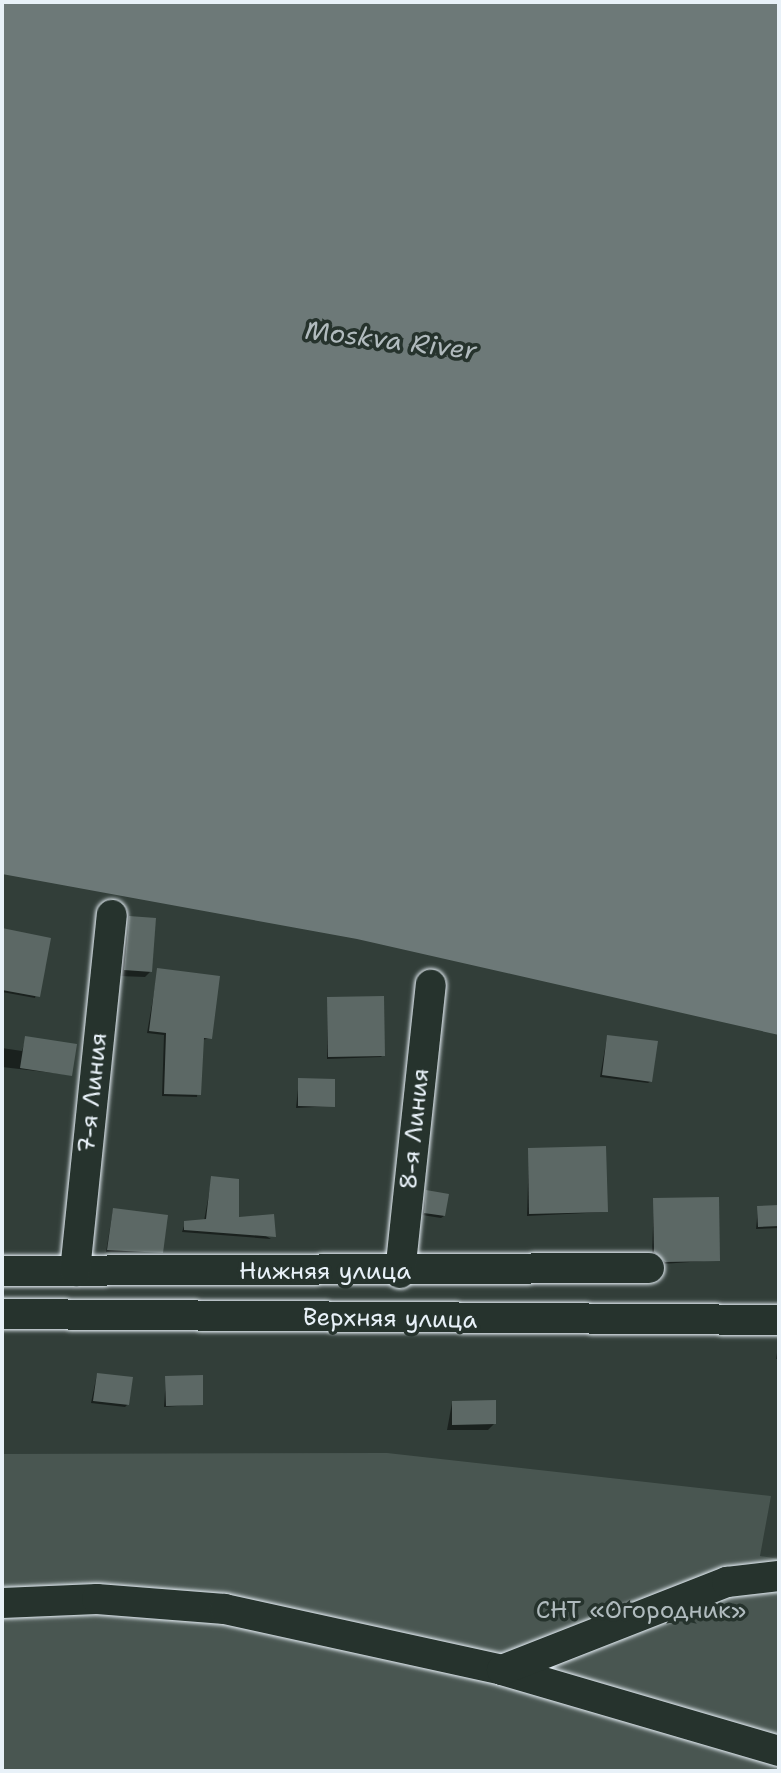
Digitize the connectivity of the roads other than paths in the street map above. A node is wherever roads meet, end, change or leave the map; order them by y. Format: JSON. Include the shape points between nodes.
{"nodes":[{"id":1,"x":112,"y":915,"type":"dead end"},
{"id":2,"x":430,"y":985,"type":"dead end"},
{"id":3,"x":649,"y":1268,"type":"dead end"},
{"id":4,"x":2,"y":1271,"type":"edge"},
{"id":5,"x":75,"y":1271,"type":"junction"},
{"id":6,"x":400,"y":1273,"type":"junction"},
{"id":7,"x":2,"y":1314,"type":"edge"},
{"id":8,"x":779,"y":1320,"type":"edge"},
{"id":9,"x":779,"y":1576,"type":"edge"},
{"id":10,"x":2,"y":1603,"type":"edge"},
{"id":11,"x":502,"y":1670,"type":"junction"},
{"id":12,"x":779,"y":1751,"type":"edge"}],
"edges":[{"from":1,"to":5,"type":"street","name":"7-я Линия"},
{"from":2,"to":6,"type":"street","name":"8-я Линия"},
{"from":3,"to":6,"type":"street","name":"Нижняя улица"},
{"from":4,"to":5,"type":"street","name":"Нижняя улица"},
{"from":5,"to":6,"type":"street","name":"Нижняя улица"},
{"from":7,"to":8,"type":"street","name":"Верхняя улица"},
{"from":9,"to":11,"type":"street","via":[[727,1582]]},
{"from":10,"to":11,"type":"street","via":[[97,1599],[225,1609]]},
{"from":11,"to":12,"type":"street"}]}
